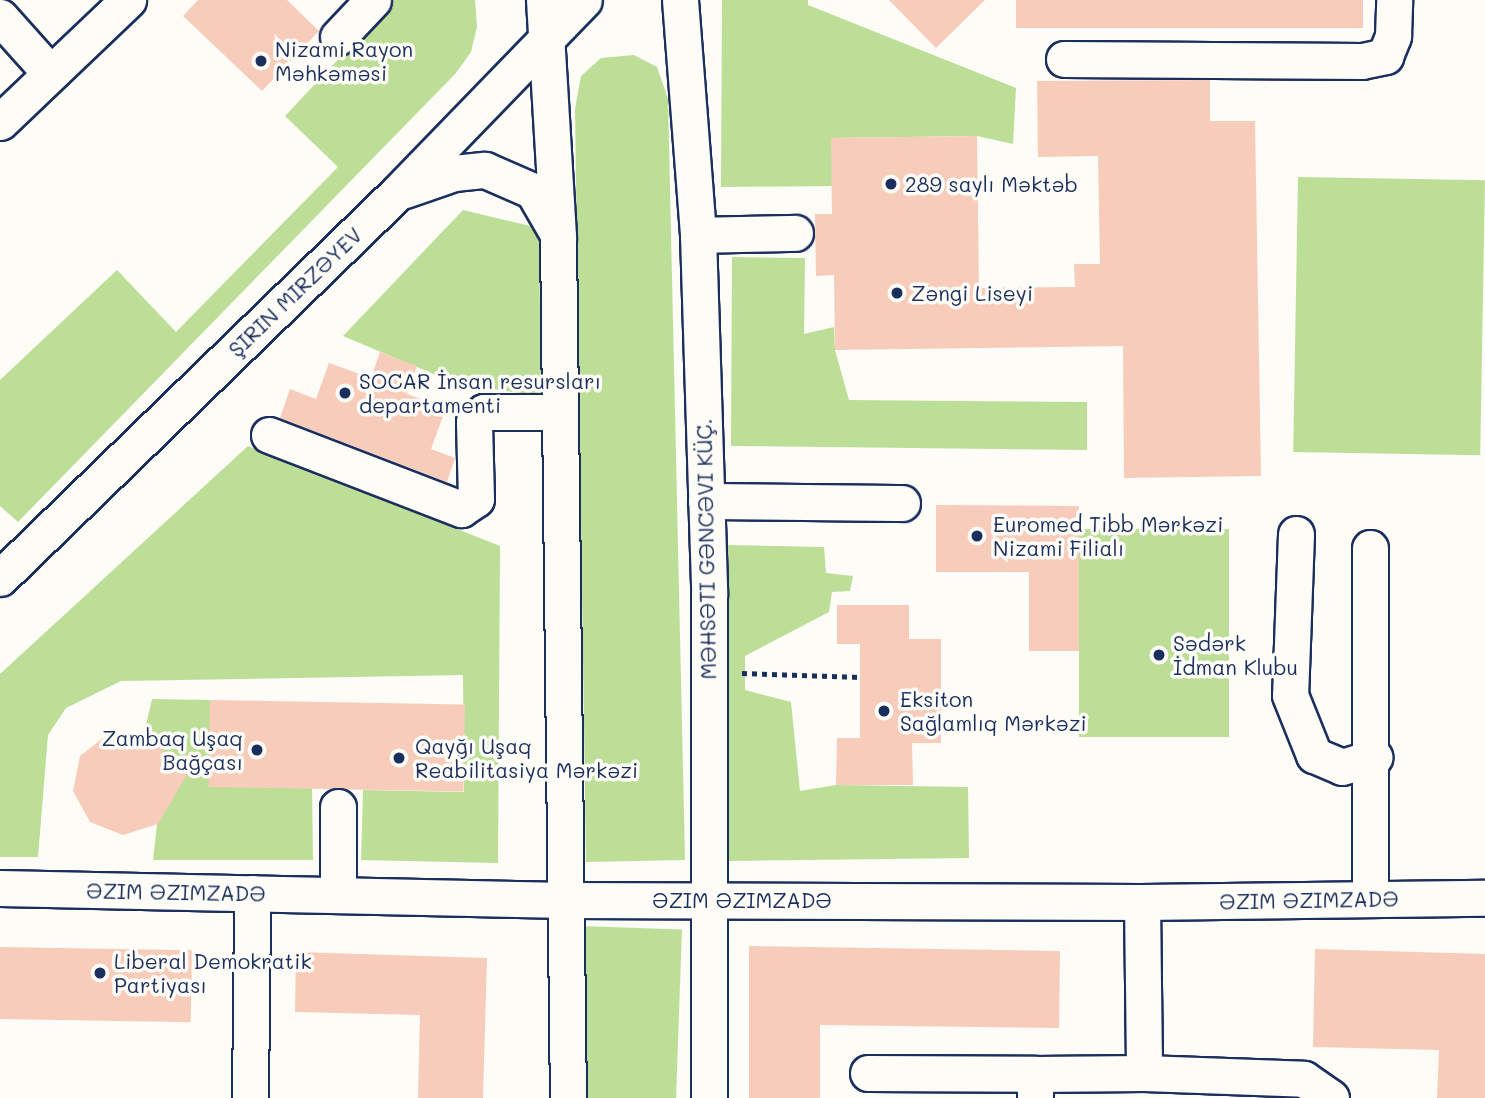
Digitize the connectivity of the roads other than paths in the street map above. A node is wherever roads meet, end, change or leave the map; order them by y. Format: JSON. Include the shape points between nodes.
{"nodes":[{"id":1,"x":128,"y":0,"type":"edge"},
{"id":2,"x":373,"y":0,"type":"edge"},
{"id":3,"x":544,"y":0,"type":"edge"},
{"id":4,"x":584,"y":0,"type":"edge"},
{"id":5,"x":680,"y":0,"type":"edge"},
{"id":6,"x":1394,"y":0,"type":"edge"},
{"id":7,"x":0,"y":17,"type":"edge"},
{"id":8,"x":338,"y":37,"type":"dead end"},
{"id":9,"x":547,"y":37,"type":"junction"},
{"id":10,"x":1064,"y":59,"type":"dead end"},
{"id":11,"x":50,"y":73,"type":"junction"},
{"id":12,"x":0,"y":122,"type":"edge"},
{"id":13,"x":398,"y":192,"type":"junction"},
{"id":14,"x":795,"y":233,"type":"dead end"},
{"id":15,"x":698,"y":235,"type":"junction"},
{"id":16,"x":558,"y":236,"type":"junction"},
{"id":17,"x":558,"y":412,"type":"junction"},
{"id":18,"x":269,"y":435,"type":"dead end"},
{"id":19,"x":706,"y":501,"type":"junction"},
{"id":20,"x":902,"y":503,"type":"dead end"},
{"id":21,"x":1296,"y":534,"type":"dead end"},
{"id":22,"x":1370,"y":548,"type":"dead end"},
{"id":23,"x":0,"y":578,"type":"edge"},
{"id":24,"x":1374,"y":757,"type":"junction"},
{"id":25,"x":338,"y":807,"type":"dead end"},
{"id":26,"x":0,"y":888,"type":"edge"},
{"id":27,"x":252,"y":893,"type":"junction"},
{"id":28,"x":338,"y":895,"type":"junction"},
{"id":29,"x":1485,"y":898,"type":"edge"},
{"id":30,"x":710,"y":899,"type":"junction"},
{"id":31,"x":1370,"y":899,"type":"junction"},
{"id":32,"x":567,"y":900,"type":"junction"},
{"id":33,"x":1142,"y":902,"type":"junction"},
{"id":34,"x":868,"y":1073,"type":"dead end"},
{"id":35,"x":1144,"y":1073,"type":"junction"},
{"id":36,"x":1035,"y":1086,"type":"edge"},
{"id":37,"x":250,"y":1098,"type":"edge"},
{"id":38,"x":568,"y":1098,"type":"edge"},
{"id":39,"x":709,"y":1098,"type":"edge"},
{"id":40,"x":1331,"y":1098,"type":"edge"}],
"edges":[{"from":1,"to":11,"type":"street"},
{"from":2,"to":8,"type":"street"},
{"from":3,"to":9,"type":"street"},
{"from":4,"to":9,"type":"street","name":"ŞIRIN MIRZƏYEV"},
{"from":5,"to":15,"type":"street","name":"MƏHSƏTI GƏNCƏVI KÜÇ."},
{"from":6,"to":10,"type":"street","via":[[1393,36],[1385,56],[1362,61]]},
{"from":7,"to":11,"type":"street"},
{"from":9,"to":13,"type":"street","name":"ŞIRIN MIRZƏYEV"},
{"from":9,"to":16,"type":"street"},
{"from":11,"to":12,"type":"street"},
{"from":13,"to":16,"type":"street","via":[[454,173],[485,170],[533,191]]},
{"from":13,"to":23,"type":"street","name":"ŞIRIN MIRZƏYEV"},
{"from":14,"to":15,"type":"street"},
{"from":15,"to":19,"type":"street","name":"MƏHSƏTI GƏNCƏVI KÜÇ."},
{"from":16,"to":17,"type":"street"},
{"from":17,"to":18,"type":"street","via":[[484,412],[474,422],[476,499],[461,509]]},
{"from":17,"to":32,"type":"street"},
{"from":19,"to":20,"type":"street"},
{"from":19,"to":30,"type":"street","name":"MƏHSƏTI GƏNCƏVI KÜÇ."},
{"from":21,"to":24,"type":"street","via":[[1290,695],[1314,755],[1342,766]]},
{"from":22,"to":24,"type":"street"},
{"from":24,"to":31,"type":"street"},
{"from":25,"to":28,"type":"street"},
{"from":26,"to":27,"type":"street","name":"ƏZIM ƏZIMZADƏ"},
{"from":27,"to":28,"type":"street","name":"ƏZIM ƏZIMZADƏ"},
{"from":27,"to":37,"type":"street"},
{"from":28,"to":32,"type":"street","name":"ƏZIM ƏZIMZADƏ"},
{"from":29,"to":31,"type":"street","name":"ƏZIM ƏZIMZADƏ"},
{"from":30,"to":32,"type":"street","name":"ƏZIM ƏZIMZADƏ"},
{"from":30,"to":33,"type":"street","name":"ƏZIM ƏZIMZADƏ"},
{"from":30,"to":39,"type":"street","name":"MƏHSƏTI GƏNCƏVI KÜÇ."},
{"from":31,"to":33,"type":"street","name":"ƏZIM ƏZIMZADƏ"},
{"from":32,"to":38,"type":"street"},
{"from":33,"to":35,"type":"street"},
{"from":34,"to":36,"type":"street"},
{"from":35,"to":36,"type":"street"},
{"from":35,"to":40,"type":"street","via":[[1304,1079]]}]}
